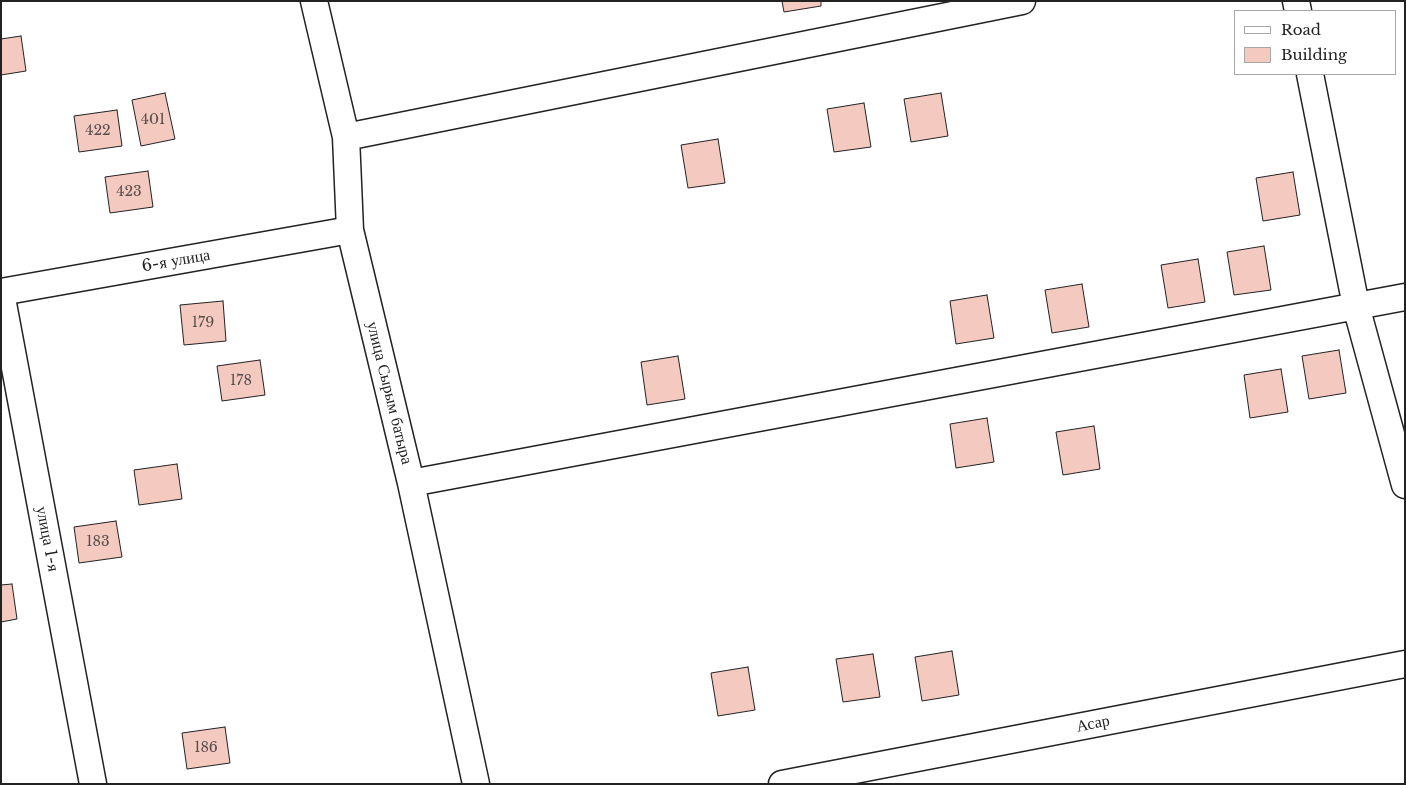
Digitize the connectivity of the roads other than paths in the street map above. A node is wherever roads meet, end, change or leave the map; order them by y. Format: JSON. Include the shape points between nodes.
{"nodes":[{"id":1,"x":314,"y":1,"type":"edge"},
{"id":2,"x":1022,"y":1,"type":"edge"},
{"id":3,"x":1310,"y":75,"type":"edge"},
{"id":4,"x":346,"y":137,"type":"junction"},
{"id":5,"x":350,"y":230,"type":"junction"},
{"id":6,"x":1,"y":292,"type":"edge"},
{"id":7,"x":1405,"y":297,"type":"edge"},
{"id":8,"x":1356,"y":306,"type":"junction"},
{"id":9,"x":411,"y":483,"type":"junction"},
{"id":10,"x":1405,"y":485,"type":"edge"},
{"id":11,"x":1405,"y":664,"type":"edge"},
{"id":12,"x":92,"y":784,"type":"edge"},
{"id":13,"x":476,"y":784,"type":"edge"},
{"id":14,"x":782,"y":784,"type":"edge"}],
"edges":[{"from":1,"to":4,"type":"street","name":"улица Сырым батыра"},
{"from":2,"to":4,"type":"street"},
{"from":3,"to":8,"type":"street"},
{"from":4,"to":5,"type":"street","name":"улица Сырым батыра"},
{"from":5,"to":6,"type":"street","name":"6-я улица"},
{"from":5,"to":9,"type":"street","name":"улица Сырым батыра"},
{"from":6,"to":12,"type":"street","name":"улица 1-я"},
{"from":7,"to":8,"type":"street"},
{"from":8,"to":9,"type":"street"},
{"from":8,"to":10,"type":"street"},
{"from":9,"to":13,"type":"street","name":"улица Сырым батыра"},
{"from":11,"to":14,"type":"street","name":"Асар"}]}
